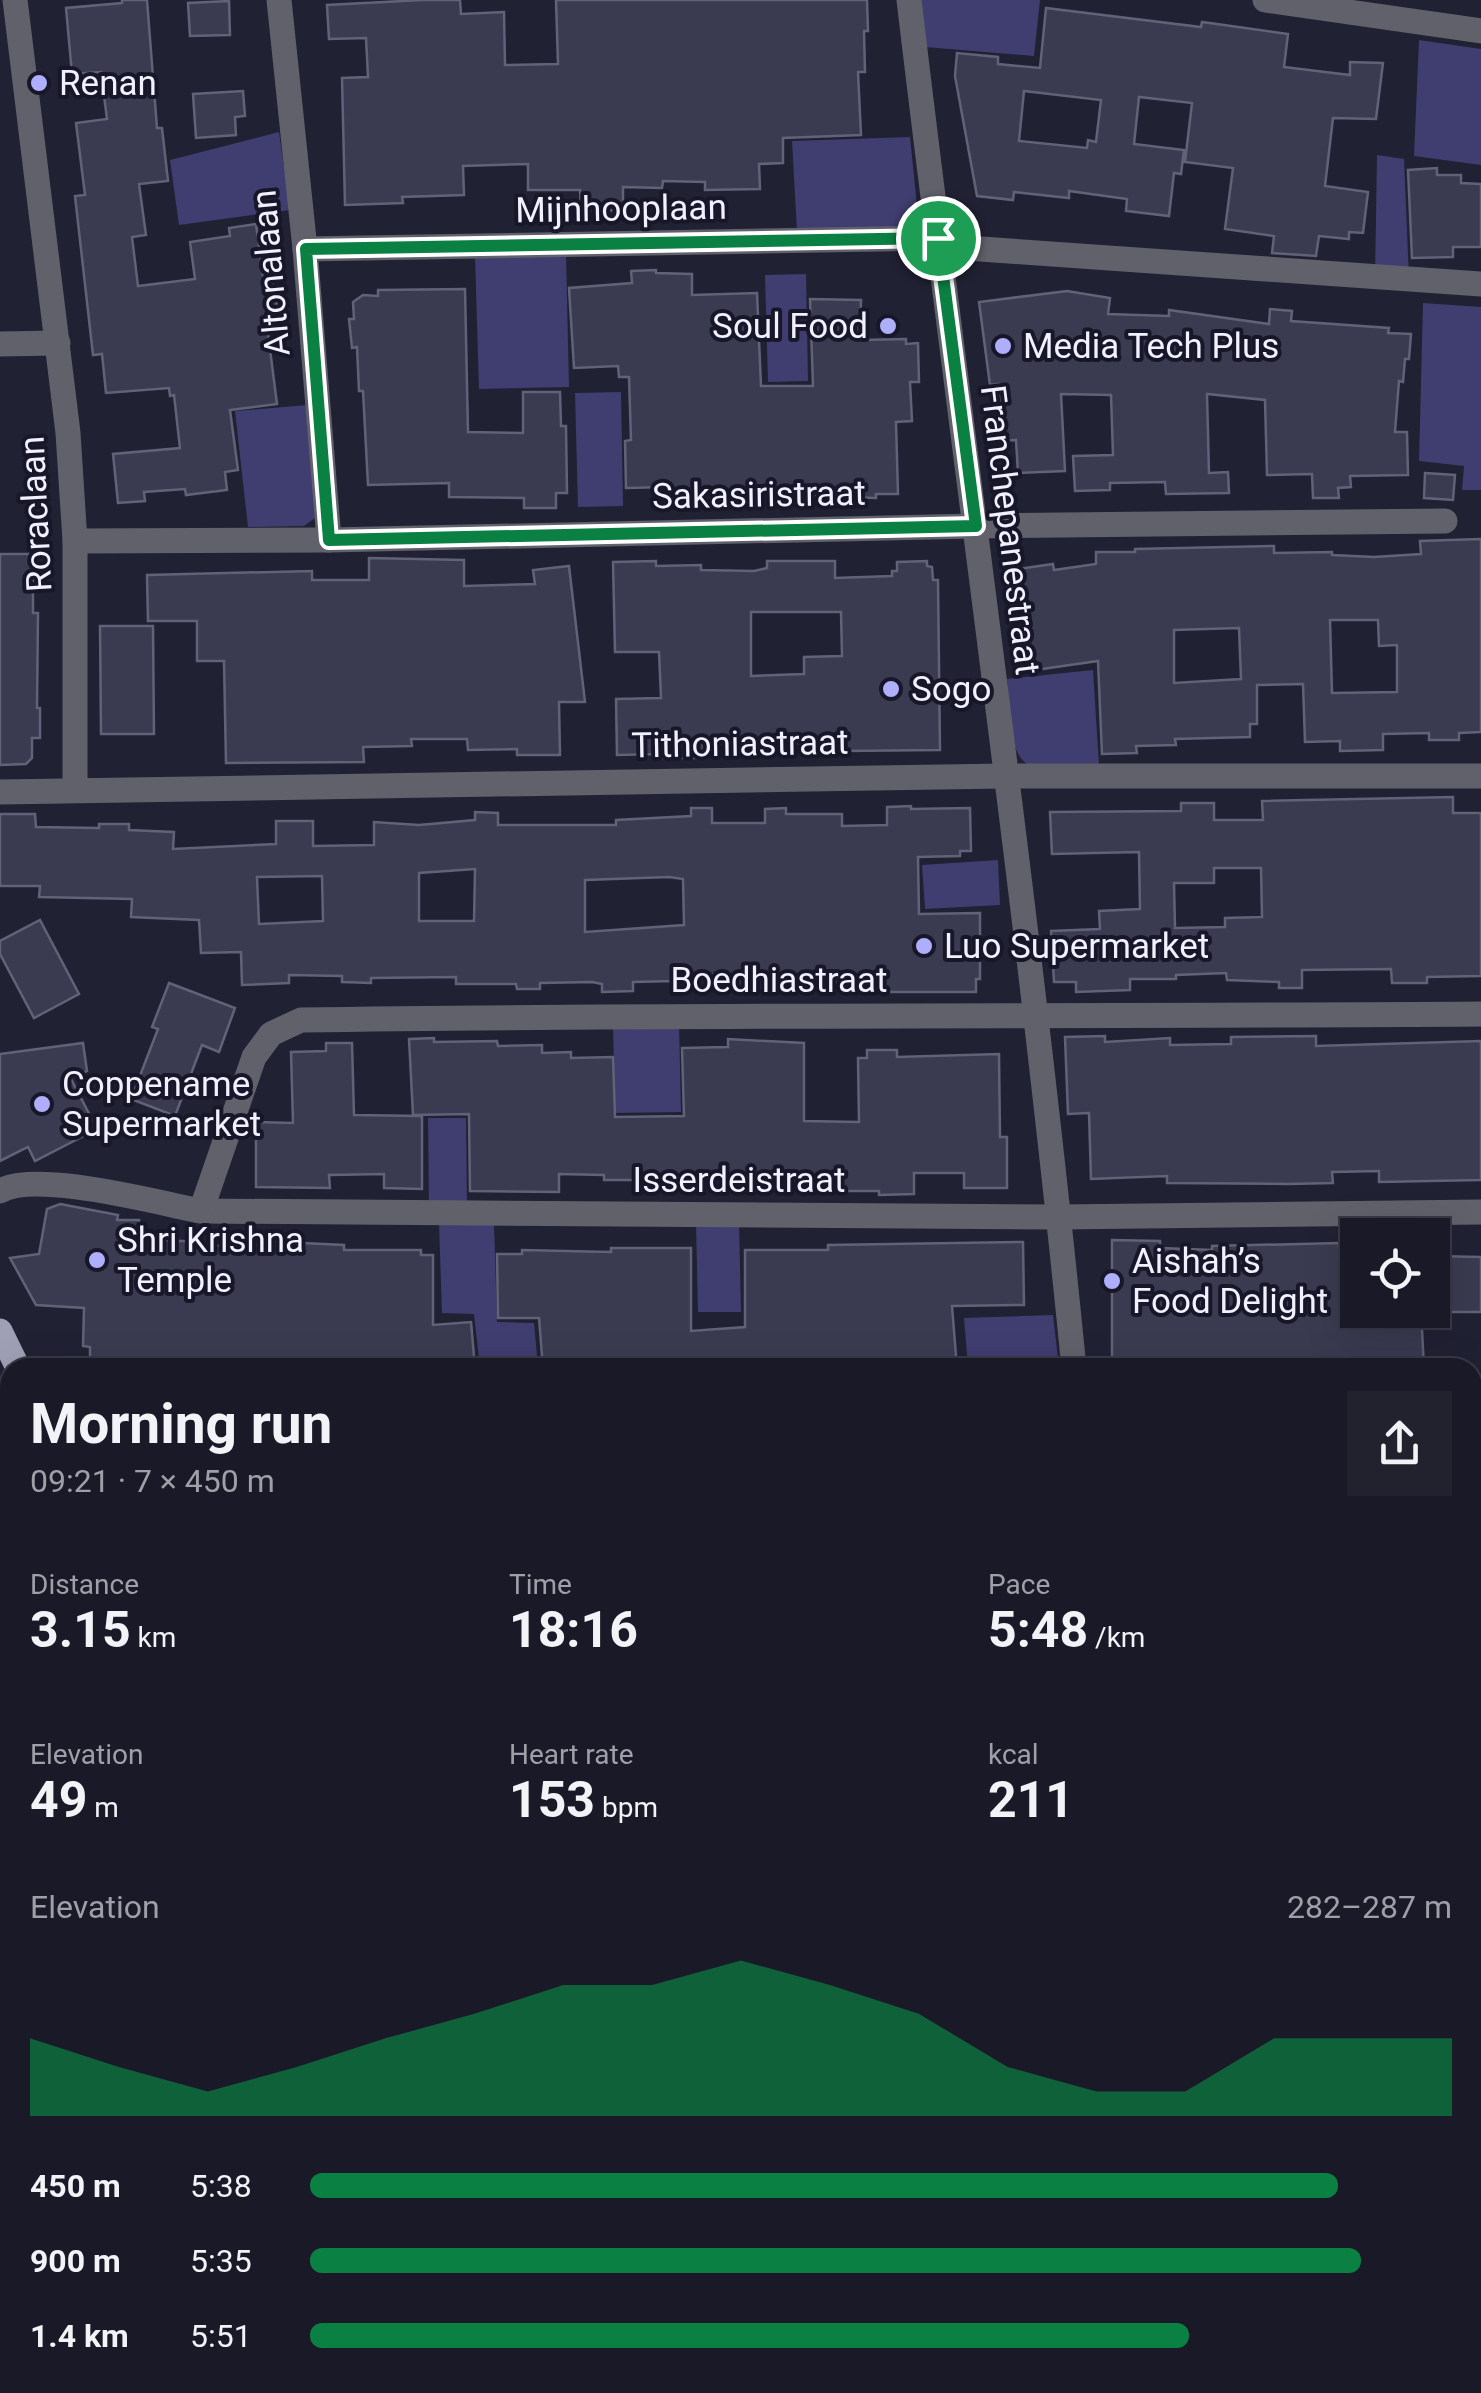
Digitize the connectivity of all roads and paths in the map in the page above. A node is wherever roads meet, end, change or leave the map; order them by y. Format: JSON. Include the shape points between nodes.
{"nodes":[{"id":1,"x":15,"y":0,"type":"edge"},
{"id":2,"x":279,"y":0,"type":"edge"},
{"id":3,"x":909,"y":0,"type":"edge"},
{"id":4,"x":1265,"y":0,"type":"edge"},
{"id":5,"x":1345,"y":7,"type":"edge"},
{"id":6,"x":1481,"y":31,"type":"edge"},
{"id":7,"x":938,"y":242,"type":"junction"},
{"id":8,"x":306,"y":249,"type":"junction"},
{"id":9,"x":1481,"y":284,"type":"edge"},
{"id":10,"x":58,"y":343,"type":"junction"},
{"id":11,"x":0,"y":344,"type":"edge"},
{"id":12,"x":1445,"y":522,"type":"dead end"},
{"id":13,"x":976,"y":526,"type":"junction"},
{"id":14,"x":329,"y":540,"type":"junction"},
{"id":15,"x":75,"y":541,"type":"junction"},
{"id":16,"x":1004,"y":776,"type":"junction"},
{"id":17,"x":1481,"y":776,"type":"edge"},
{"id":18,"x":74,"y":789,"type":"junction"},
{"id":19,"x":0,"y":792,"type":"edge"},
{"id":20,"x":1481,"y":1014,"type":"edge"},
{"id":21,"x":1034,"y":1017,"type":"junction"},
{"id":22,"x":0,"y":1191,"type":"edge"},
{"id":23,"x":201,"y":1211,"type":"junction"},
{"id":24,"x":1481,"y":1212,"type":"edge"},
{"id":25,"x":1059,"y":1216,"type":"junction"},
{"id":26,"x":0,"y":1331,"type":"edge"},
{"id":27,"x":13,"y":1358,"type":"edge"},
{"id":28,"x":1073,"y":1358,"type":"edge"}],
"edges":[{"from":1,"to":10,"type":"street","name":"Roraclaan"},
{"from":2,"to":8,"type":"street","name":"Altonalaan"},
{"from":3,"to":7,"type":"street","name":"Franchepanestraat"},
{"from":4,"to":5,"type":"street"},
{"from":5,"to":6,"type":"street"},
{"from":7,"to":8,"type":"street","name":"Mijnhooplaan"},
{"from":7,"to":9,"type":"street","name":"Mijnhooplaan"},
{"from":7,"to":13,"type":"street","name":"Franchepanestraat"},
{"from":8,"to":14,"type":"street","name":"Altonalaan"},
{"from":10,"to":11,"type":"street"},
{"from":10,"to":15,"type":"street","name":"Roraclaan"},
{"from":12,"to":13,"type":"street","name":"Sakasiristraat"},
{"from":13,"to":14,"type":"street","name":"Sakasiristraat"},
{"from":13,"to":16,"type":"street","name":"Franchepanestraat"},
{"from":14,"to":15,"type":"street","name":"Sakasiristraat"},
{"from":15,"to":18,"type":"street","name":"Roraclaan"},
{"from":16,"to":17,"type":"street","name":"Tithoniastraat"},
{"from":16,"to":18,"type":"street","name":"Tithoniastraat"},
{"from":16,"to":21,"type":"street","name":"Franchepanestraat"},
{"from":18,"to":19,"type":"street","name":"Tithoniastraat"},
{"from":20,"to":21,"type":"street","name":"Boedhiastraat"},
{"from":21,"to":23,"type":"street","name":"Boedhiastraat","via":[[302,1020],[271,1034],[254,1057]]},
{"from":21,"to":25,"type":"street","name":"Franchepanestraat"},
{"from":22,"to":23,"type":"street","name":"Isserdeistraat","via":[[11,1184],[72,1186]]},
{"from":23,"to":25,"type":"street","name":"Isserdeistraat"},
{"from":24,"to":25,"type":"street","name":"Isserdeistraat"},
{"from":25,"to":28,"type":"street","name":"Franchepanestraat"},
{"from":26,"to":27,"type":"main road"}]}
